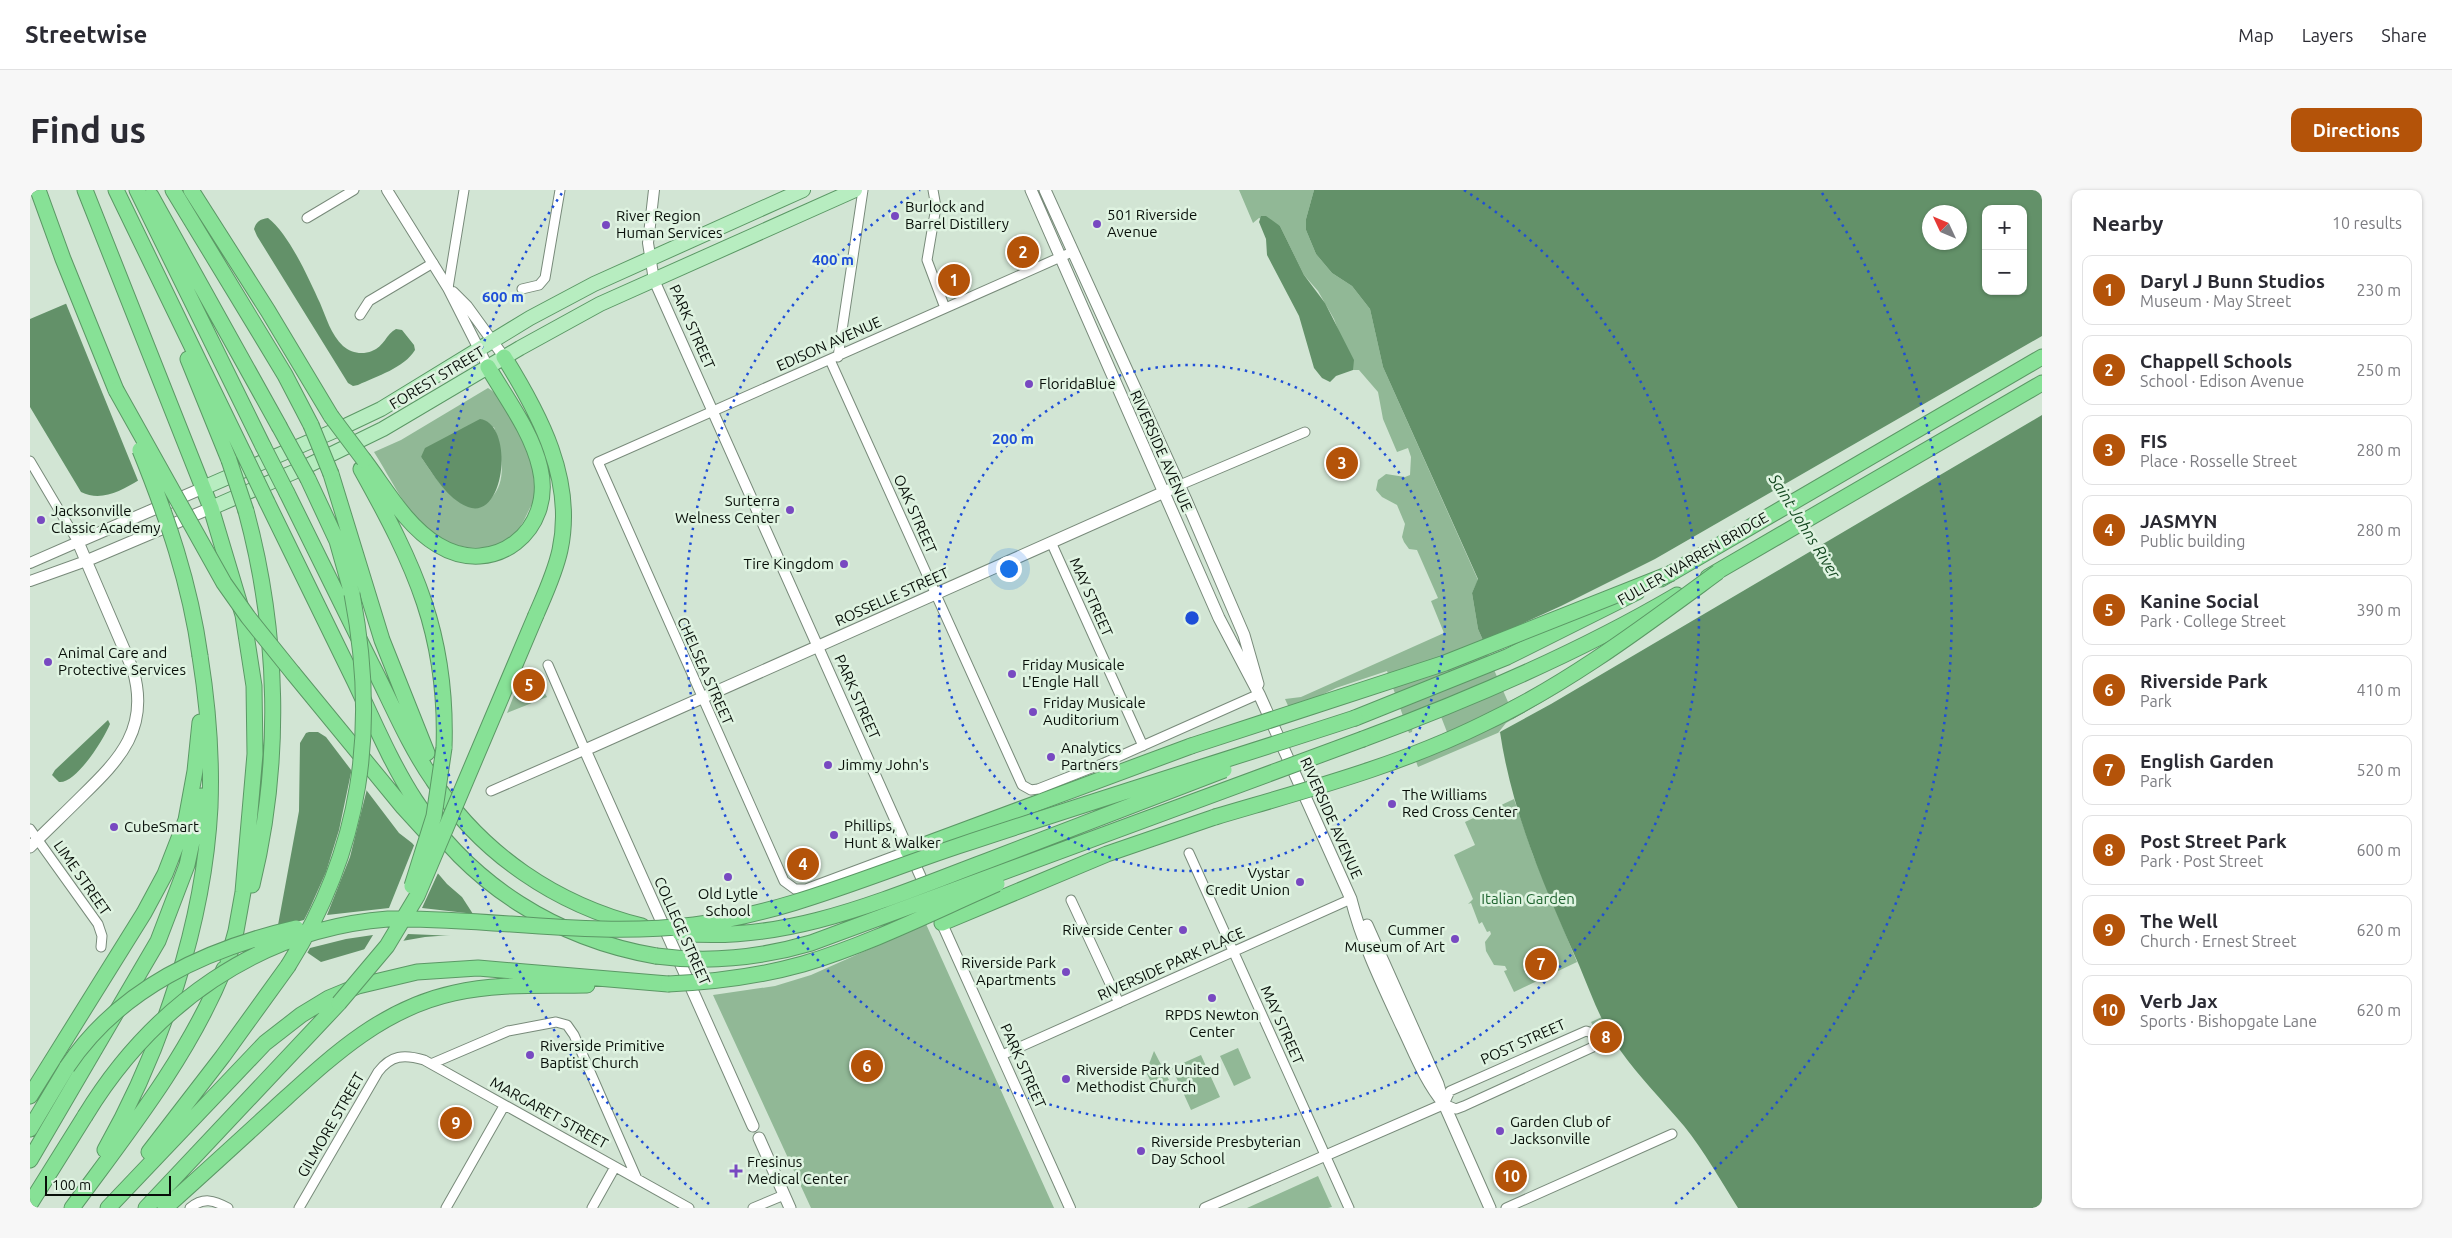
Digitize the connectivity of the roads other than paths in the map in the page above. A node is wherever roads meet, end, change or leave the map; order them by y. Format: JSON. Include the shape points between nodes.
{"nodes":[{"id":1,"x":38,"y":190,"type":"edge"},
{"id":2,"x":85,"y":190,"type":"edge"},
{"id":3,"x":137,"y":190,"type":"edge"},
{"id":4,"x":148,"y":190,"type":"edge"},
{"id":5,"x":173,"y":190,"type":"edge"},
{"id":6,"x":190,"y":190,"type":"edge"},
{"id":7,"x":354,"y":190,"type":"edge"},
{"id":8,"x":387,"y":190,"type":"edge"},
{"id":9,"x":464,"y":190,"type":"edge"},
{"id":10,"x":560,"y":190,"type":"edge"},
{"id":11,"x":654,"y":190,"type":"edge"},
{"id":12,"x":803,"y":190,"type":"edge"},
{"id":13,"x":855,"y":190,"type":"edge"},
{"id":14,"x":863,"y":190,"type":"edge"},
{"id":15,"x":933,"y":190,"type":"edge"},
{"id":16,"x":1030,"y":190,"type":"edge"},
{"id":17,"x":1045,"y":190,"type":"edge"},
{"id":18,"x":119,"y":195,"type":"edge"},
{"id":19,"x":307,"y":218,"type":"dead end"},
{"id":20,"x":1072,"y":252,"type":"junction"},
{"id":21,"x":1060,"y":257,"type":"junction"},
{"id":22,"x":649,"y":258,"type":"junction"},
{"id":23,"x":432,"y":263,"type":"junction"},
{"id":24,"x":654,"y":280,"type":"junction"},
{"id":25,"x":448,"y":288,"type":"junction"},
{"id":26,"x":522,"y":289,"type":"dead end"},
{"id":27,"x":945,"y":308,"type":"junction"},
{"id":28,"x":360,"y":314,"type":"dead end"},
{"id":29,"x":493,"y":341,"type":"junction"},
{"id":30,"x":478,"y":350,"type":"junction"},
{"id":31,"x":504,"y":357,"type":"junction"},
{"id":32,"x":2042,"y":357,"type":"edge"},
{"id":33,"x":834,"y":358,"type":"junction"},
{"id":34,"x":488,"y":367,"type":"junction"},
{"id":35,"x":1108,"y":367,"type":"junction"},
{"id":36,"x":1130,"y":380,"type":"junction"},
{"id":37,"x":2042,"y":383,"type":"edge"},
{"id":38,"x":116,"y":390,"type":"junction"},
{"id":39,"x":714,"y":411,"type":"junction"},
{"id":40,"x":1305,"y":432,"type":"dead end"},
{"id":41,"x":30,"y":461,"type":"edge"},
{"id":42,"x":361,"y":461,"type":"junction"},
{"id":43,"x":598,"y":462,"type":"joint"},
{"id":44,"x":1180,"y":485,"type":"junction"},
{"id":45,"x":203,"y":488,"type":"junction"},
{"id":46,"x":1163,"y":492,"type":"junction"},
{"id":47,"x":211,"y":508,"type":"junction"},
{"id":48,"x":78,"y":542,"type":"junction"},
{"id":49,"x":1051,"y":542,"type":"junction"},
{"id":50,"x":86,"y":561,"type":"junction"},
{"id":51,"x":30,"y":563,"type":"edge"},
{"id":52,"x":1718,"y":572,"type":"junction"},
{"id":53,"x":1672,"y":573,"type":"junction"},
{"id":54,"x":30,"y":581,"type":"edge"},
{"id":55,"x":936,"y":594,"type":"junction"},
{"id":56,"x":818,"y":646,"type":"junction"},
{"id":57,"x":200,"y":656,"type":"junction"},
{"id":58,"x":548,"y":666,"type":"dead end"},
{"id":59,"x":1258,"y":694,"type":"junction"},
{"id":60,"x":702,"y":698,"type":"junction"},
{"id":61,"x":1355,"y":718,"type":"junction"},
{"id":62,"x":210,"y":745,"type":"junction"},
{"id":63,"x":1143,"y":746,"type":"junction"},
{"id":64,"x":585,"y":750,"type":"junction"},
{"id":65,"x":491,"y":791,"type":"dead end"},
{"id":66,"x":1160,"y":814,"type":"junction"},
{"id":67,"x":30,"y":829,"type":"edge"},
{"id":68,"x":478,"y":835,"type":"junction"},
{"id":69,"x":34,"y":844,"type":"edge"},
{"id":70,"x":908,"y":851,"type":"junction"},
{"id":71,"x":1189,"y":853,"type":"dead end"},
{"id":72,"x":496,"y":889,"type":"junction"},
{"id":73,"x":1351,"y":899,"type":"junction"},
{"id":74,"x":1071,"y":900,"type":"dead end"},
{"id":75,"x":372,"y":920,"type":"junction"},
{"id":76,"x":942,"y":923,"type":"junction"},
{"id":77,"x":101,"y":947,"type":"dead end"},
{"id":78,"x":1234,"y":951,"type":"junction"},
{"id":79,"x":228,"y":960,"type":"junction"},
{"id":80,"x":668,"y":984,"type":"junction"},
{"id":81,"x":339,"y":1003,"type":"junction"},
{"id":82,"x":1119,"y":1003,"type":"junction"},
{"id":83,"x":1002,"y":1055,"type":"junction"},
{"id":84,"x":392,"y":1058,"type":"joint"},
{"id":85,"x":430,"y":1064,"type":"junction"},
{"id":86,"x":30,"y":1096,"type":"edge"},
{"id":87,"x":1444,"y":1104,"type":"junction"},
{"id":88,"x":504,"y":1106,"type":"junction"},
{"id":89,"x":753,"y":1126,"type":"joint"},
{"id":90,"x":30,"y":1129,"type":"edge"},
{"id":91,"x":1672,"y":1134,"type":"dead end"},
{"id":92,"x":758,"y":1138,"type":"joint"},
{"id":93,"x":1326,"y":1155,"type":"junction"},
{"id":94,"x":30,"y":1160,"type":"edge"},
{"id":95,"x":615,"y":1167,"type":"junction"},
{"id":96,"x":637,"y":1179,"type":"junction"},
{"id":97,"x":784,"y":1195,"type":"junction"},
{"id":98,"x":30,"y":1204,"type":"edge"},
{"id":99,"x":1208,"y":1207,"type":"edge"},
{"id":100,"x":71,"y":1208,"type":"edge"},
{"id":101,"x":106,"y":1208,"type":"edge"},
{"id":102,"x":146,"y":1208,"type":"edge"},
{"id":103,"x":165,"y":1208,"type":"edge"},
{"id":104,"x":190,"y":1208,"type":"edge"},
{"id":105,"x":228,"y":1208,"type":"edge"},
{"id":106,"x":299,"y":1208,"type":"edge"},
{"id":107,"x":446,"y":1208,"type":"edge"},
{"id":108,"x":592,"y":1208,"type":"edge"},
{"id":109,"x":689,"y":1208,"type":"edge"},
{"id":110,"x":753,"y":1208,"type":"edge"},
{"id":111,"x":790,"y":1208,"type":"edge"},
{"id":112,"x":1070,"y":1208,"type":"edge"},
{"id":113,"x":1349,"y":1208,"type":"edge"},
{"id":114,"x":1490,"y":1208,"type":"edge"},
{"id":115,"x":1506,"y":1208,"type":"edge"}],
"edges":[{"from":1,"to":38,"type":"highway"},
{"from":2,"to":45,"type":"highway"},
{"from":3,"to":68,"type":"highway","bridge":true,"via":[[419,757],[443,795]]},
{"from":4,"to":101,"type":"highway","bridge":true,"via":[[321,505],[341,554],[359,633],[365,700],[362,761],[346,839],[319,912],[288,966],[210,1075]]},
{"from":5,"to":68,"type":"highway","bridge":true,"via":[[282,370],[310,425],[347,519],[382,640],[410,713],[437,773]]},
{"from":6,"to":42,"type":"highway","bridge":true},
{"from":7,"to":19,"type":"street"},
{"from":8,"to":23,"type":"street"},
{"from":9,"to":25,"type":"street"},
{"from":10,"to":26,"type":"street","via":[[546,278],[539,285]]},
{"from":11,"to":22,"type":"street","name":"PARK STREET"},
{"from":12,"to":22,"type":"main road","name":"FOREST STREET"},
{"from":13,"to":24,"type":"main road","name":"FOREST STREET"},
{"from":14,"to":33,"type":"street"},
{"from":15,"to":27,"type":"street","via":[[936,207],[927,260]]},
{"from":16,"to":21,"type":"main road","name":"RIVERSIDE AVENUE"},
{"from":17,"to":20,"type":"main road","name":"RIVERSIDE AVENUE"},
{"from":18,"to":72,"type":"highway","bridge":true,"via":[[407,787],[441,836]]},
{"from":18,"to":79,"type":"highway","bridge":true,"via":[[230,460],[246,511],[267,618],[273,730],[269,784],[246,908]]},
{"from":20,"to":21,"type":"street","name":"EDISON AVENUE"},
{"from":20,"to":36,"type":"main road","name":"RIVERSIDE AVENUE"},
{"from":21,"to":27,"type":"street","name":"EDISON AVENUE"},
{"from":21,"to":35,"type":"main road","name":"RIVERSIDE AVENUE"},
{"from":22,"to":24,"type":"street","name":"PARK STREET"},
{"from":22,"to":29,"type":"main road","name":"FOREST STREET","via":[[548,307]]},
{"from":23,"to":25,"type":"street"},
{"from":23,"to":28,"type":"street","via":[[369,301]]},
{"from":24,"to":31,"type":"main road","name":"FOREST STREET","via":[[566,322]]},
{"from":24,"to":39,"type":"street","name":"PARK STREET"},
{"from":25,"to":29,"type":"street","via":[[468,306]]},
{"from":25,"to":30,"type":"street"},
{"from":27,"to":33,"type":"street","name":"EDISON AVENUE"},
{"from":29,"to":30,"type":"main road","name":"FOREST STREET"},
{"from":29,"to":31,"type":"street"},
{"from":30,"to":34,"type":"street"},
{"from":30,"to":45,"type":"main road","name":"FOREST STREET","via":[[360,419]]},
{"from":31,"to":34,"type":"main road","name":"FOREST STREET"},
{"from":31,"to":81,"type":"highway","bridge":true,"via":[[547,438],[557,464],[564,515],[556,567],[418,896],[387,946]]},
{"from":32,"to":53,"type":"highway","name":"FULLER WARREN BRIDGE"},
{"from":33,"to":39,"type":"street","name":"EDISON AVENUE"},
{"from":33,"to":55,"type":"street","name":"OAK STREET"},
{"from":34,"to":42,"type":"highway","via":[[534,448],[542,474],[538,513],[515,544],[494,554],[477,556],[455,553],[440,546],[410,520]]},
{"from":34,"to":47,"type":"main road","name":"FOREST STREET","via":[[415,412],[351,446]]},
{"from":35,"to":36,"type":"main road"},
{"from":35,"to":46,"type":"main road","name":"RIVERSIDE AVENUE"},
{"from":36,"to":44,"type":"main road","name":"RIVERSIDE AVENUE"},
{"from":37,"to":52,"type":"highway","name":"FULLER WARREN BRIDGE"},
{"from":38,"to":57,"type":"highway","bridge":true,"via":[[172,531],[190,596]]},
{"from":38,"to":72,"type":"highway","bridge":true,"via":[[224,583],[248,617],[418,825],[453,858]]},
{"from":39,"to":43,"type":"street","name":"EDISON AVENUE"},
{"from":39,"to":56,"type":"street","name":"PARK STREET"},
{"from":40,"to":44,"type":"street","name":"ROSSELLE STREET"},
{"from":41,"to":48,"type":"street"},
{"from":42,"to":81,"type":"highway","bridge":true,"via":[[405,549],[427,606],[442,680],[444,748],[434,816],[412,888],[384,942]]},
{"from":43,"to":60,"type":"street","name":"CHELSEA STREET"},
{"from":44,"to":46,"type":"main road","name":"ROSSELLE STREET"},
{"from":44,"to":59,"type":"main road","name":"RIVERSIDE AVENUE","via":[[1247,643]]},
{"from":45,"to":47,"type":"highway"},
{"from":45,"to":48,"type":"main road","name":"FOREST STREET"},
{"from":46,"to":49,"type":"main road","name":"ROSSELLE STREET"},
{"from":46,"to":59,"type":"main road","name":"RIVERSIDE AVENUE","via":[[1222,624]]},
{"from":47,"to":50,"type":"main road","name":"FOREST STREET"},
{"from":47,"to":79,"type":"highway","via":[[242,615],[256,717],[245,874]]},
{"from":48,"to":50,"type":"main road"},
{"from":48,"to":51,"type":"street","name":"FOREST STREET"},
{"from":49,"to":55,"type":"main road","name":"ROSSELLE STREET"},
{"from":49,"to":63,"type":"street","name":"MAY STREET"},
{"from":50,"to":54,"type":"street","name":"FOREST STREET"},
{"from":50,"to":69,"type":"main road","via":[[133,670],[138,692],[137,713],[130,739],[115,764]]},
{"from":52,"to":66,"type":"highway","name":"FULLER WARREN BRIDGE","bridge":true,"via":[[1558,658],[1470,698]]},
{"from":52,"to":76,"type":"highway","bridge":true,"via":[[1600,657],[1484,724],[1380,768],[1215,817],[1107,854]]},
{"from":53,"to":61,"type":"highway","name":"FULLER WARREN BRIDGE","bridge":true,"via":[[1507,657]]},
{"from":53,"to":70,"type":"highway","bridge":true,"via":[[1431,668],[1191,746]]},
{"from":55,"to":56,"type":"main road","name":"ROSSELLE STREET"},
{"from":55,"to":63,"type":"street","name":"OAK STREET","via":[[1017,779],[1025,788],[1038,789]]},
{"from":56,"to":60,"type":"main road","name":"ROSSELLE STREET"},
{"from":56,"to":70,"type":"street","name":"PARK STREET"},
{"from":57,"to":62,"type":"highway"},
{"from":57,"to":86,"type":"highway","via":[[202,702],[198,751],[188,811],[177,847],[151,901]]},
{"from":58,"to":64,"type":"street","name":"COLLEGE STREET"},
{"from":59,"to":63,"type":"street"},
{"from":59,"to":73,"type":"main road","name":"RIVERSIDE AVENUE"},
{"from":60,"to":64,"type":"main road","name":"ROSSELLE STREET"},
{"from":60,"to":70,"type":"street","name":"CHELSEA STREET","via":[[782,878],[792,887],[811,888]]},
{"from":61,"to":68,"type":"highway","bridge":true,"via":[[912,889],[813,922],[769,932],[722,935],[642,926],[588,908],[544,886],[508,862]]},
{"from":61,"to":75,"type":"highway","bridge":true,"via":[[1014,828],[812,898],[738,918],[693,925],[617,930],[418,919]]},
{"from":62,"to":94,"type":"highway","via":[[191,851],[164,928],[137,981]]},
{"from":62,"to":100,"type":"highway","via":[[210,806],[205,858],[192,926],[173,994],[126,1110]]},
{"from":64,"to":65,"type":"street","name":"ROSSELLE STREET"},
{"from":64,"to":89,"type":"main road","name":"COLLEGE STREET"},
{"from":66,"to":72,"type":"highway","bridge":true,"via":[[797,947],[768,954],[692,959],[618,948],[579,936],[533,913]]},
{"from":66,"to":80,"type":"highway","bridge":true,"via":[[818,959],[740,977]]},
{"from":67,"to":69,"type":"street","name":"LIME STREET"},
{"from":69,"to":77,"type":"street","name":"LIME STREET","via":[[98,924]]},
{"from":70,"to":76,"type":"street","name":"PARK STREET"},
{"from":71,"to":78,"type":"street","name":"MAY STREET"},
{"from":73,"to":78,"type":"street","name":"RIVERSIDE PARK PLACE"},
{"from":73,"to":87,"type":"main road","name":"RIVERSIDE AVENUE","via":[[1362,915]]},
{"from":74,"to":82,"type":"street"},
{"from":75,"to":90,"type":"highway","bridge":true,"via":[[330,922],[285,930],[183,967],[149,985],[92,1033],[67,1066]]},
{"from":75,"to":98,"type":"highway","bridge":true,"via":[[327,928],[284,941],[210,981],[168,1014],[107,1082]]},
{"from":76,"to":83,"type":"street","name":"PARK STREET"},
{"from":78,"to":82,"type":"street","name":"RIVERSIDE PARK PLACE"},
{"from":78,"to":93,"type":"street","name":"MAY STREET"},
{"from":79,"to":100,"type":"highway","via":[[206,1010],[175,1064]]},
{"from":80,"to":101,"type":"highway","via":[[478,968],[417,972],[358,986],[301,1015],[265,1043]]},
{"from":80,"to":103,"type":"highway","via":[[483,988],[446,995],[409,1008],[375,1025],[344,1047]]},
{"from":81,"to":102,"type":"highway"},
{"from":82,"to":83,"type":"street","name":"RIVERSIDE PARK PLACE"},
{"from":83,"to":112,"type":"street","name":"PARK STREET"},
{"from":84,"to":85,"type":"street","name":"MARGARET STREET","via":[[411,1056]]},
{"from":84,"to":106,"type":"street","name":"GILMORE STREET","via":[[378,1072]]},
{"from":85,"to":88,"type":"street","name":"MARGARET STREET"},
{"from":85,"to":96,"type":"street","via":[[508,1031],[556,1022],[567,1025]]},
{"from":87,"to":87,"type":"street","name":"POST STREET","via":[[1456,1109],[1464,1106],[1593,1047],[1598,1040],[1591,1032],[1581,1033],[1450,1091]]},
{"from":87,"to":93,"type":"street","name":"POST STREET"},
{"from":87,"to":114,"type":"main road","name":"RIVERSIDE AVENUE"},
{"from":88,"to":95,"type":"street","name":"MARGARET STREET"},
{"from":88,"to":107,"type":"street"},
{"from":89,"to":92,"type":"street","name":"COLLEGE STREET"},
{"from":91,"to":115,"type":"street"},
{"from":92,"to":97,"type":"main road","name":"COLLEGE STREET"},
{"from":93,"to":99,"type":"street","name":"POST STREET"},
{"from":93,"to":113,"type":"street","name":"MAY STREET"},
{"from":95,"to":96,"type":"street","name":"MARGARET STREET"},
{"from":95,"to":108,"type":"street"},
{"from":96,"to":109,"type":"street","name":"MARGARET STREET"},
{"from":97,"to":110,"type":"street"},
{"from":97,"to":111,"type":"main road","name":"COLLEGE STREET"},
{"from":104,"to":105,"type":"street","via":[[205,1200]]}]}
